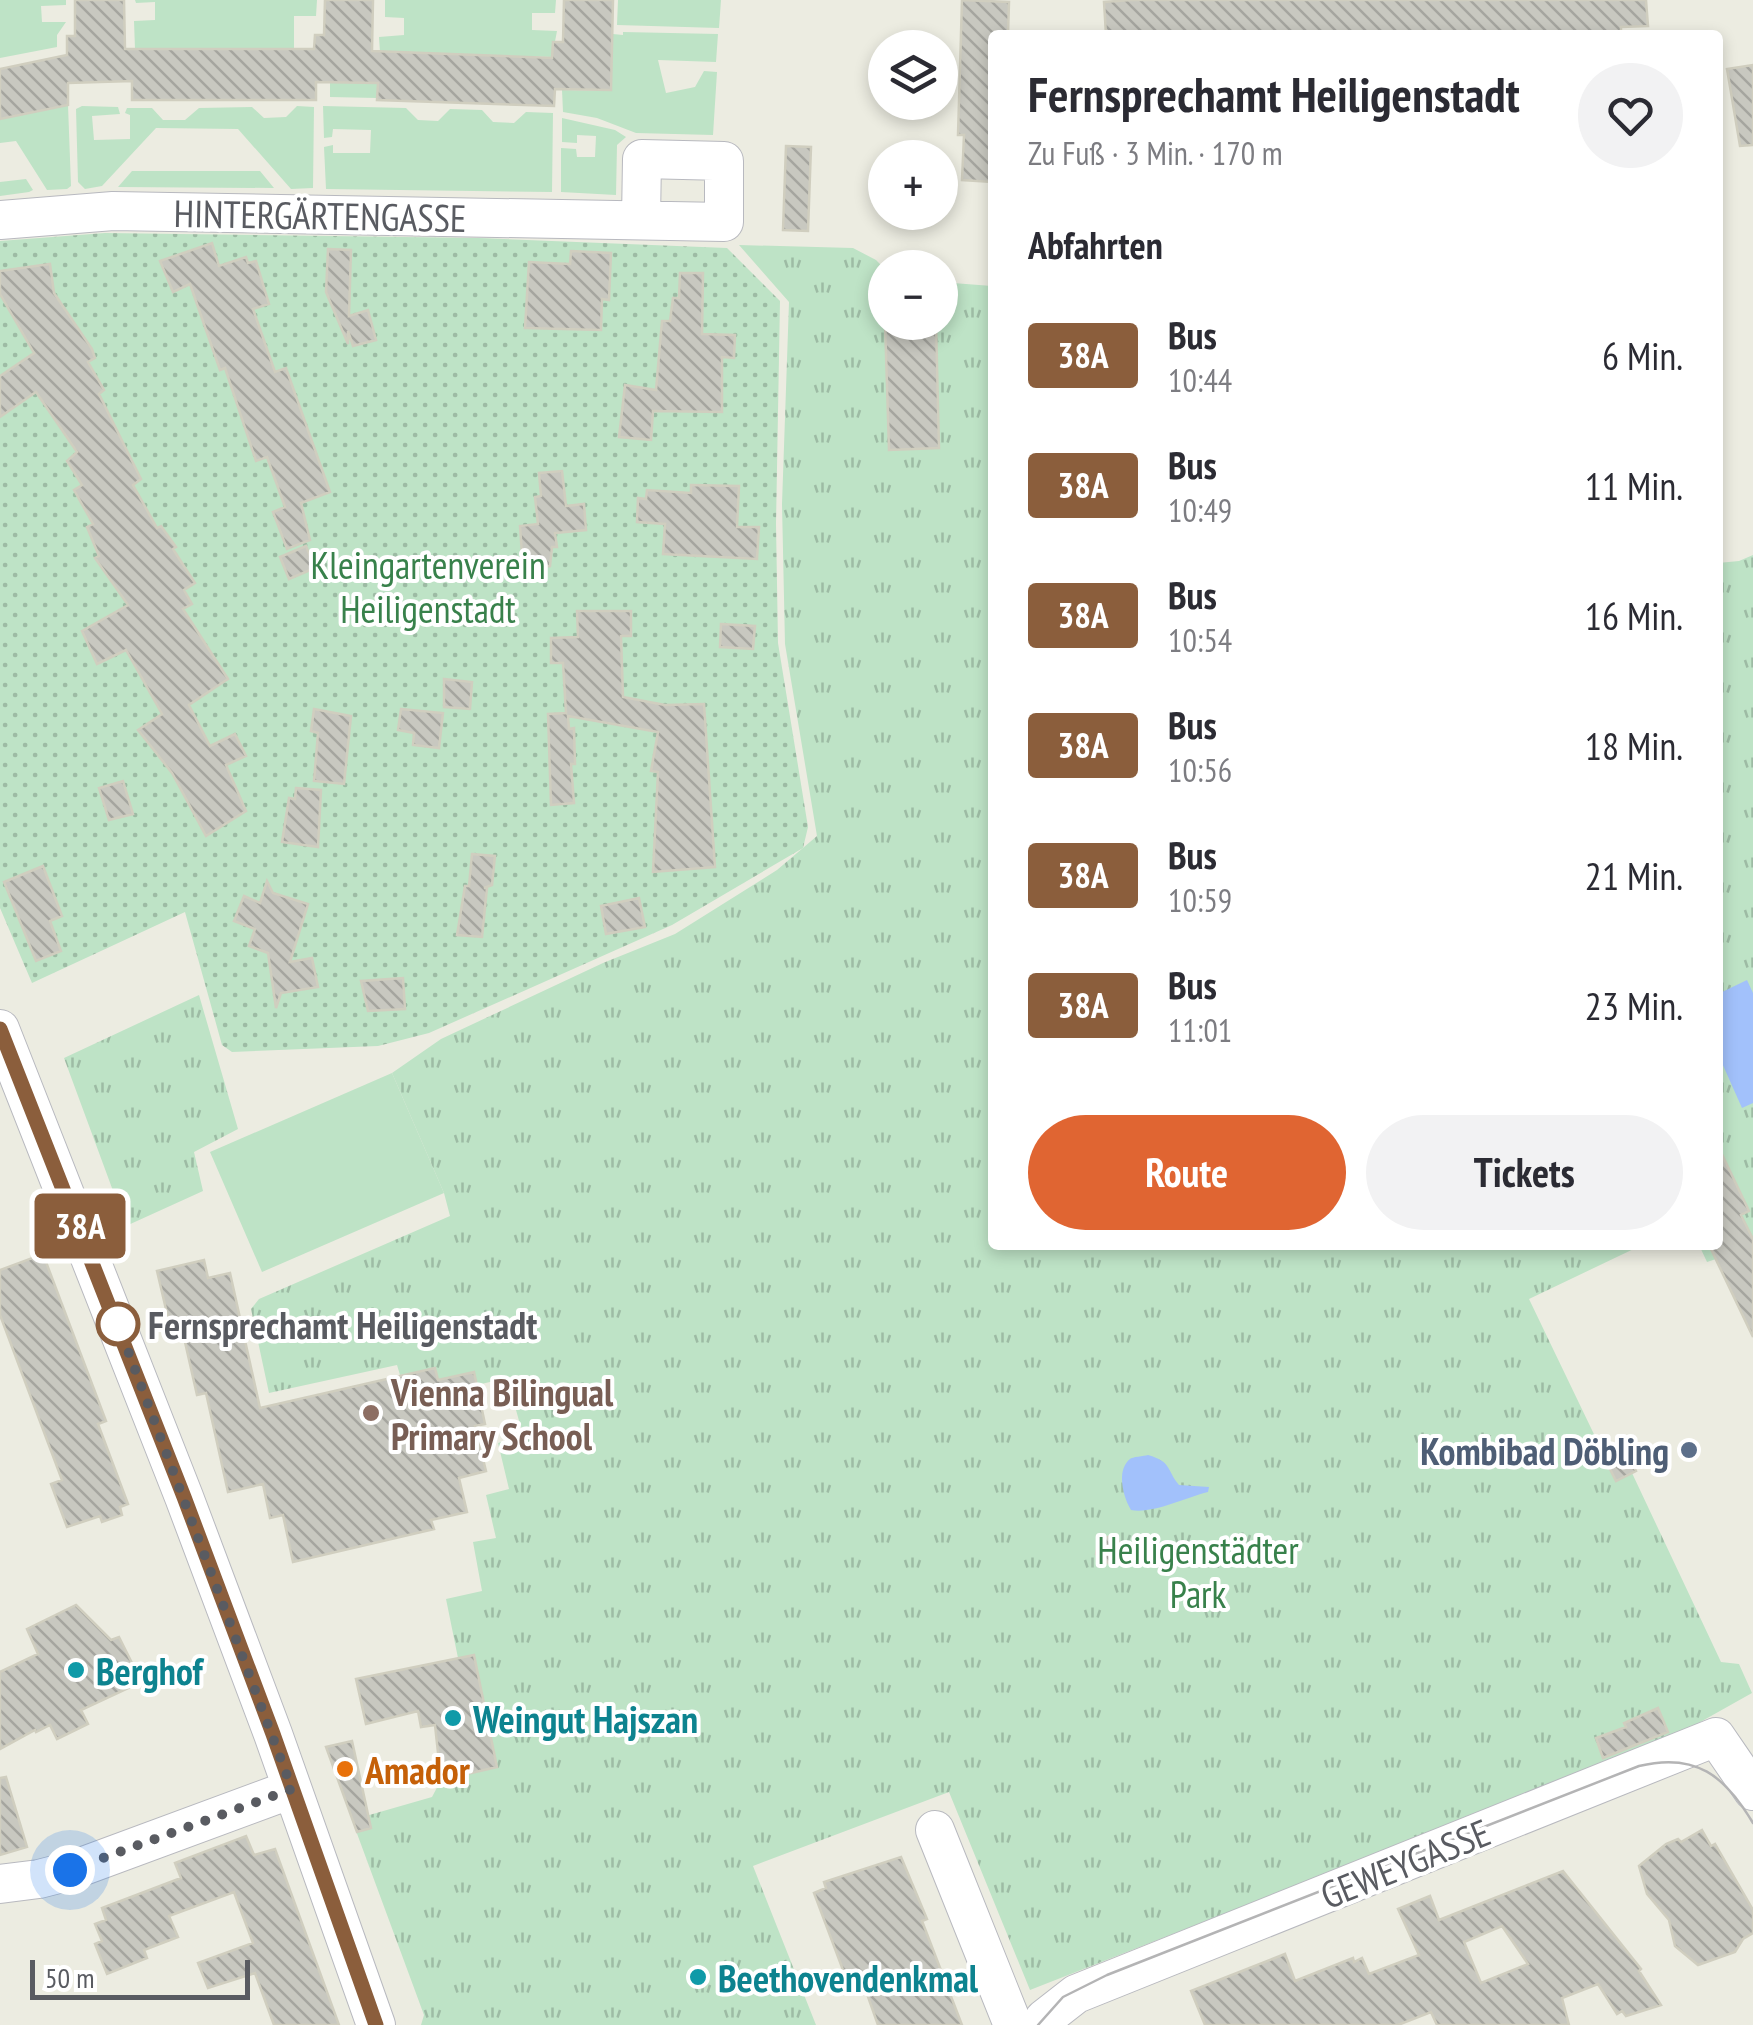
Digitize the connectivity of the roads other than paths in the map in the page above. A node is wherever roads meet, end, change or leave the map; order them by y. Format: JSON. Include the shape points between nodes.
{"nodes":[{"id":1,"x":0,"y":220,"type":"edge"},
{"id":2,"x":641,"y":220,"type":"dead end"},
{"id":3,"x":0,"y":1029,"type":"edge"},
{"id":4,"x":292,"y":1789,"type":"junction"},
{"id":5,"x":1753,"y":1791,"type":"edge"},
{"id":6,"x":935,"y":1830,"type":"dead end"},
{"id":7,"x":0,"y":1884,"type":"edge"},
{"id":8,"x":376,"y":2025,"type":"edge"},
{"id":9,"x":1013,"y":2025,"type":"edge"},
{"id":10,"x":1042,"y":2025,"type":"edge"}],
"edges":[{"from":1,"to":2,"type":"street","name":"HINTERGÄRTENGASSE","via":[[113,210]]},
{"from":3,"to":4,"type":"street"},
{"from":4,"to":7,"type":"street","via":[[70,1870]]},
{"from":4,"to":8,"type":"street"},
{"from":5,"to":10,"type":"street","name":"GEWEYGASSE","via":[[1716,1737],[1076,1994]]},
{"from":6,"to":9,"type":"street"}]}
